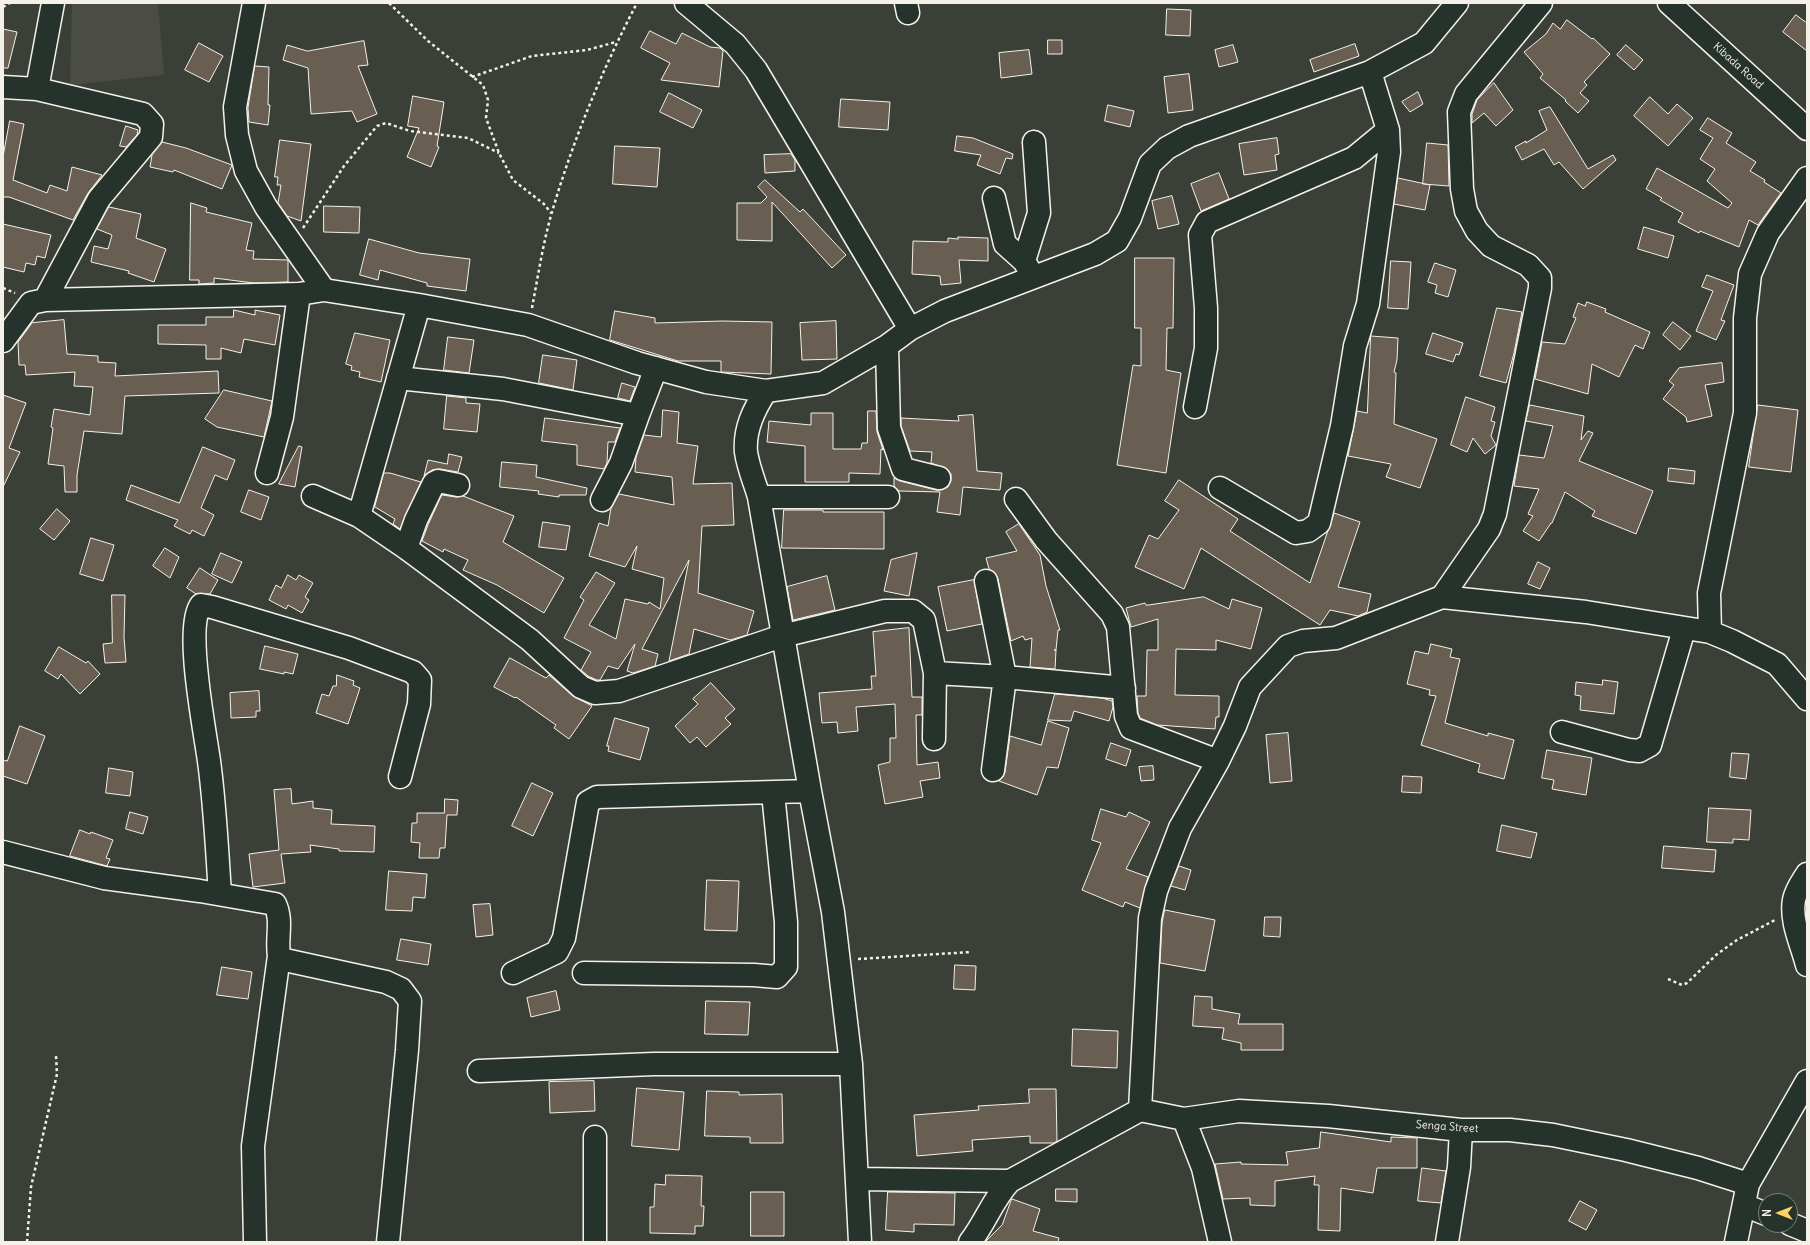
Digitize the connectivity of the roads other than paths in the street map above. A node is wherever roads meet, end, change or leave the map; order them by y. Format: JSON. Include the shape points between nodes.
{"nodes":[{"id":1,"x":52,"y":3,"type":"edge"},
{"id":2,"x":254,"y":3,"type":"edge"},
{"id":3,"x":686,"y":3,"type":"edge"},
{"id":4,"x":1458,"y":3,"type":"edge"},
{"id":5,"x":1541,"y":3,"type":"edge"},
{"id":6,"x":1669,"y":3,"type":"edge"},
{"id":7,"x":1370,"y":72,"type":"junction"},
{"id":8,"x":3,"y":87,"type":"edge"},
{"id":9,"x":37,"y":90,"type":"junction"},
{"id":10,"x":1807,"y":129,"type":"edge"},
{"id":11,"x":1388,"y":130,"type":"junction"},
{"id":12,"x":1034,"y":142,"type":"dead end"},
{"id":13,"x":1807,"y":178,"type":"edge"},
{"id":14,"x":994,"y":198,"type":"dead end"},
{"id":15,"x":1028,"y":269,"type":"junction"},
{"id":16,"x":324,"y":290,"type":"junction"},
{"id":17,"x":299,"y":294,"type":"junction"},
{"id":18,"x":45,"y":300,"type":"junction"},
{"id":19,"x":418,"y":304,"type":"junction"},
{"id":20,"x":910,"y":329,"type":"junction"},
{"id":21,"x":3,"y":341,"type":"edge"},
{"id":22,"x":887,"y":346,"type":"junction"},
{"id":23,"x":656,"y":368,"type":"junction"},
{"id":24,"x":398,"y":378,"type":"junction"},
{"id":25,"x":766,"y":391,"type":"junction"},
{"id":26,"x":1195,"y":407,"type":"dead end"},
{"id":27,"x":638,"y":414,"type":"junction"},
{"id":28,"x":268,"y":473,"type":"dead end"},
{"id":29,"x":939,"y":478,"type":"dead end"},
{"id":30,"x":458,"y":486,"type":"dead end"},
{"id":31,"x":1220,"y":488,"type":"dead end"},
{"id":32,"x":313,"y":496,"type":"dead end"},
{"id":33,"x":760,"y":497,"type":"junction"},
{"id":34,"x":888,"y":497,"type":"dead end"},
{"id":35,"x":1016,"y":499,"type":"dead end"},
{"id":36,"x":602,"y":500,"type":"dead end"},
{"id":37,"x":358,"y":516,"type":"junction"},
{"id":38,"x":406,"y":548,"type":"junction"},
{"id":39,"x":986,"y":581,"type":"dead end"},
{"id":40,"x":1442,"y":597,"type":"junction"},
{"id":41,"x":1684,"y":629,"type":"junction"},
{"id":42,"x":1710,"y":632,"type":"junction"},
{"id":43,"x":782,"y":636,"type":"junction"},
{"id":44,"x":935,"y":673,"type":"junction"},
{"id":45,"x":1005,"y":677,"type":"junction"},
{"id":46,"x":1124,"y":688,"type":"junction"},
{"id":47,"x":1807,"y":699,"type":"edge"},
{"id":48,"x":1562,"y":732,"type":"dead end"},
{"id":49,"x":934,"y":738,"type":"dead end"},
{"id":50,"x":1218,"y":761,"type":"junction"},
{"id":51,"x":992,"y":770,"type":"dead end"},
{"id":52,"x":400,"y":777,"type":"dead end"},
{"id":53,"x":810,"y":791,"type":"junction"},
{"id":54,"x":773,"y":793,"type":"junction"},
{"id":55,"x":3,"y":852,"type":"edge"},
{"id":56,"x":1807,"y":874,"type":"edge"},
{"id":57,"x":220,"y":894,"type":"junction"},
{"id":58,"x":279,"y":956,"type":"junction"},
{"id":59,"x":1807,"y":965,"type":"edge"},
{"id":60,"x":584,"y":972,"type":"dead end"},
{"id":61,"x":513,"y":973,"type":"dead end"},
{"id":62,"x":851,"y":1064,"type":"junction"},
{"id":63,"x":478,"y":1071,"type":"dead end"},
{"id":64,"x":1807,"y":1081,"type":"edge"},
{"id":65,"x":1140,"y":1110,"type":"junction"},
{"id":66,"x":1184,"y":1119,"type":"junction"},
{"id":67,"x":1461,"y":1130,"type":"junction"},
{"id":68,"x":595,"y":1137,"type":"dead end"},
{"id":69,"x":857,"y":1178,"type":"junction"},
{"id":70,"x":1010,"y":1181,"type":"junction"},
{"id":71,"x":1748,"y":1184,"type":"junction"},
{"id":72,"x":1744,"y":1205,"type":"junction"},
{"id":73,"x":1758,"y":1211,"type":"edge"},
{"id":74,"x":255,"y":1242,"type":"edge"},
{"id":75,"x":388,"y":1242,"type":"edge"},
{"id":76,"x":595,"y":1242,"type":"edge"},
{"id":77,"x":860,"y":1242,"type":"edge"},
{"id":78,"x":970,"y":1242,"type":"edge"},
{"id":79,"x":1220,"y":1242,"type":"edge"},
{"id":80,"x":1447,"y":1242,"type":"edge"},
{"id":81,"x":1736,"y":1242,"type":"edge"}],
"edges":[{"from":1,"to":9,"type":"street"},
{"from":2,"to":16,"type":"street","via":[[235,107],[237,135],[246,171],[266,207]]},
{"from":3,"to":20,"type":"street","via":[[735,44],[756,70]]},
{"from":4,"to":7,"type":"street","via":[[1424,43]]},
{"from":5,"to":40,"type":"street","via":[[1466,94],[1459,112],[1462,189],[1466,211],[1477,231],[1491,246],[1528,266],[1540,278],[1540,288],[1495,514],[1489,529]]},
{"from":6,"to":10,"type":"street","name":"Kibada Road"},
{"from":7,"to":11,"type":"street"},
{"from":7,"to":15,"type":"street","via":[[1189,136],[1167,148],[1150,164],[1130,218],[1118,241],[1095,254]]},
{"from":8,"to":9,"type":"street"},
{"from":9,"to":18,"type":"street","via":[[143,114],[152,124],[151,137],[99,199]]},
{"from":11,"to":26,"type":"street","via":[[1354,158],[1207,222],[1200,235],[1206,308],[1206,348]]},
{"from":11,"to":31,"type":"street","via":[[1389,152],[1368,304],[1355,346],[1342,426],[1319,523],[1308,531],[1296,533]]},
{"from":12,"to":15,"type":"street","via":[[1039,213]]},
{"from":13,"to":42,"type":"street","via":[[1768,233],[1750,274],[1745,318],[1745,413],[1708,593]]},
{"from":14,"to":15,"type":"street","via":[[1005,244]]},
{"from":15,"to":20,"type":"street"},
{"from":16,"to":17,"type":"street"},
{"from":16,"to":19,"type":"street"},
{"from":17,"to":18,"type":"street"},
{"from":17,"to":28,"type":"street","via":[[282,417]]},
{"from":18,"to":21,"type":"street","via":[[30,303]]},
{"from":19,"to":23,"type":"street","via":[[528,325]]},
{"from":19,"to":24,"type":"street"},
{"from":20,"to":22,"type":"street"},
{"from":22,"to":25,"type":"street","via":[[823,383]]},
{"from":22,"to":29,"type":"street","via":[[889,428],[899,460],[903,469]]},
{"from":23,"to":25,"type":"street","via":[[706,382]]},
{"from":23,"to":27,"type":"street"},
{"from":24,"to":27,"type":"street","via":[[503,389]]},
{"from":24,"to":37,"type":"street"},
{"from":25,"to":33,"type":"street","via":[[753,411],[746,452]]},
{"from":27,"to":36,"type":"street","via":[[621,463]]},
{"from":30,"to":38,"type":"street","via":[[438,481],[434,483]]},
{"from":32,"to":37,"type":"street"},
{"from":33,"to":34,"type":"street"},
{"from":33,"to":43,"type":"street"},
{"from":35,"to":46,"type":"street","via":[[1046,540],[1112,614],[1118,627]]},
{"from":37,"to":38,"type":"street"},
{"from":38,"to":43,"type":"street","via":[[530,640],[581,687],[596,693],[619,691]]},
{"from":39,"to":45,"type":"street"},
{"from":40,"to":41,"type":"street","via":[[1586,612]]},
{"from":40,"to":50,"type":"street","via":[[1336,638],[1304,641],[1288,646],[1250,687]]},
{"from":41,"to":42,"type":"street"},
{"from":41,"to":48,"type":"street","via":[[1650,745],[1639,751],[1629,750]]},
{"from":42,"to":47,"type":"street","via":[[1777,664]]},
{"from":43,"to":44,"type":"street","via":[[885,611],[913,611],[924,620]]},
{"from":43,"to":53,"type":"street"},
{"from":44,"to":45,"type":"street"},
{"from":44,"to":49,"type":"street"},
{"from":45,"to":46,"type":"street"},
{"from":45,"to":51,"type":"street"},
{"from":46,"to":50,"type":"street","via":[[1126,716],[1131,728]]},
{"from":50,"to":65,"type":"street","via":[[1180,828],[1156,891],[1150,918]]},
{"from":52,"to":57,"type":"street","via":[[419,704],[420,680],[413,672],[349,648],[212,606],[201,605],[195,634],[199,701],[209,762]]},
{"from":53,"to":54,"type":"street"},
{"from":53,"to":62,"type":"street","via":[[834,912]]},
{"from":54,"to":60,"type":"street","via":[[786,922],[786,967],[777,977]]},
{"from":54,"to":61,"type":"street","via":[[597,796],[588,802],[564,938],[557,952]]},
{"from":55,"to":57,"type":"street","via":[[104,878]]},
{"from":56,"to":59,"type":"street","via":[[1798,889],[1793,909]]},
{"from":57,"to":58,"type":"street","via":[[275,904],[280,914],[277,945]]},
{"from":58,"to":74,"type":"street","via":[[253,1146]]},
{"from":58,"to":75,"type":"street","via":[[285,960],[386,982],[402,989],[410,1001]]},
{"from":62,"to":63,"type":"street","via":[[654,1064]]},
{"from":62,"to":69,"type":"street"},
{"from":64,"to":71,"type":"street"},
{"from":65,"to":66,"type":"street","name":"Senga Street"},
{"from":65,"to":70,"type":"street"},
{"from":66,"to":67,"type":"street","name":"Senga Street","via":[[1239,1111],[1328,1116]]},
{"from":66,"to":79,"type":"street","via":[[1203,1168]]},
{"from":67,"to":71,"type":"street","name":"Senga Street","via":[[1510,1130],[1553,1134],[1698,1168]]},
{"from":67,"to":80,"type":"street","via":[[1459,1167]]},
{"from":68,"to":76,"type":"street"},
{"from":69,"to":70,"type":"street"},
{"from":69,"to":77,"type":"street"},
{"from":70,"to":78,"type":"street","via":[[1001,1190]]},
{"from":71,"to":72,"type":"street"},
{"from":72,"to":73,"type":"street"},
{"from":72,"to":81,"type":"street"}]}
